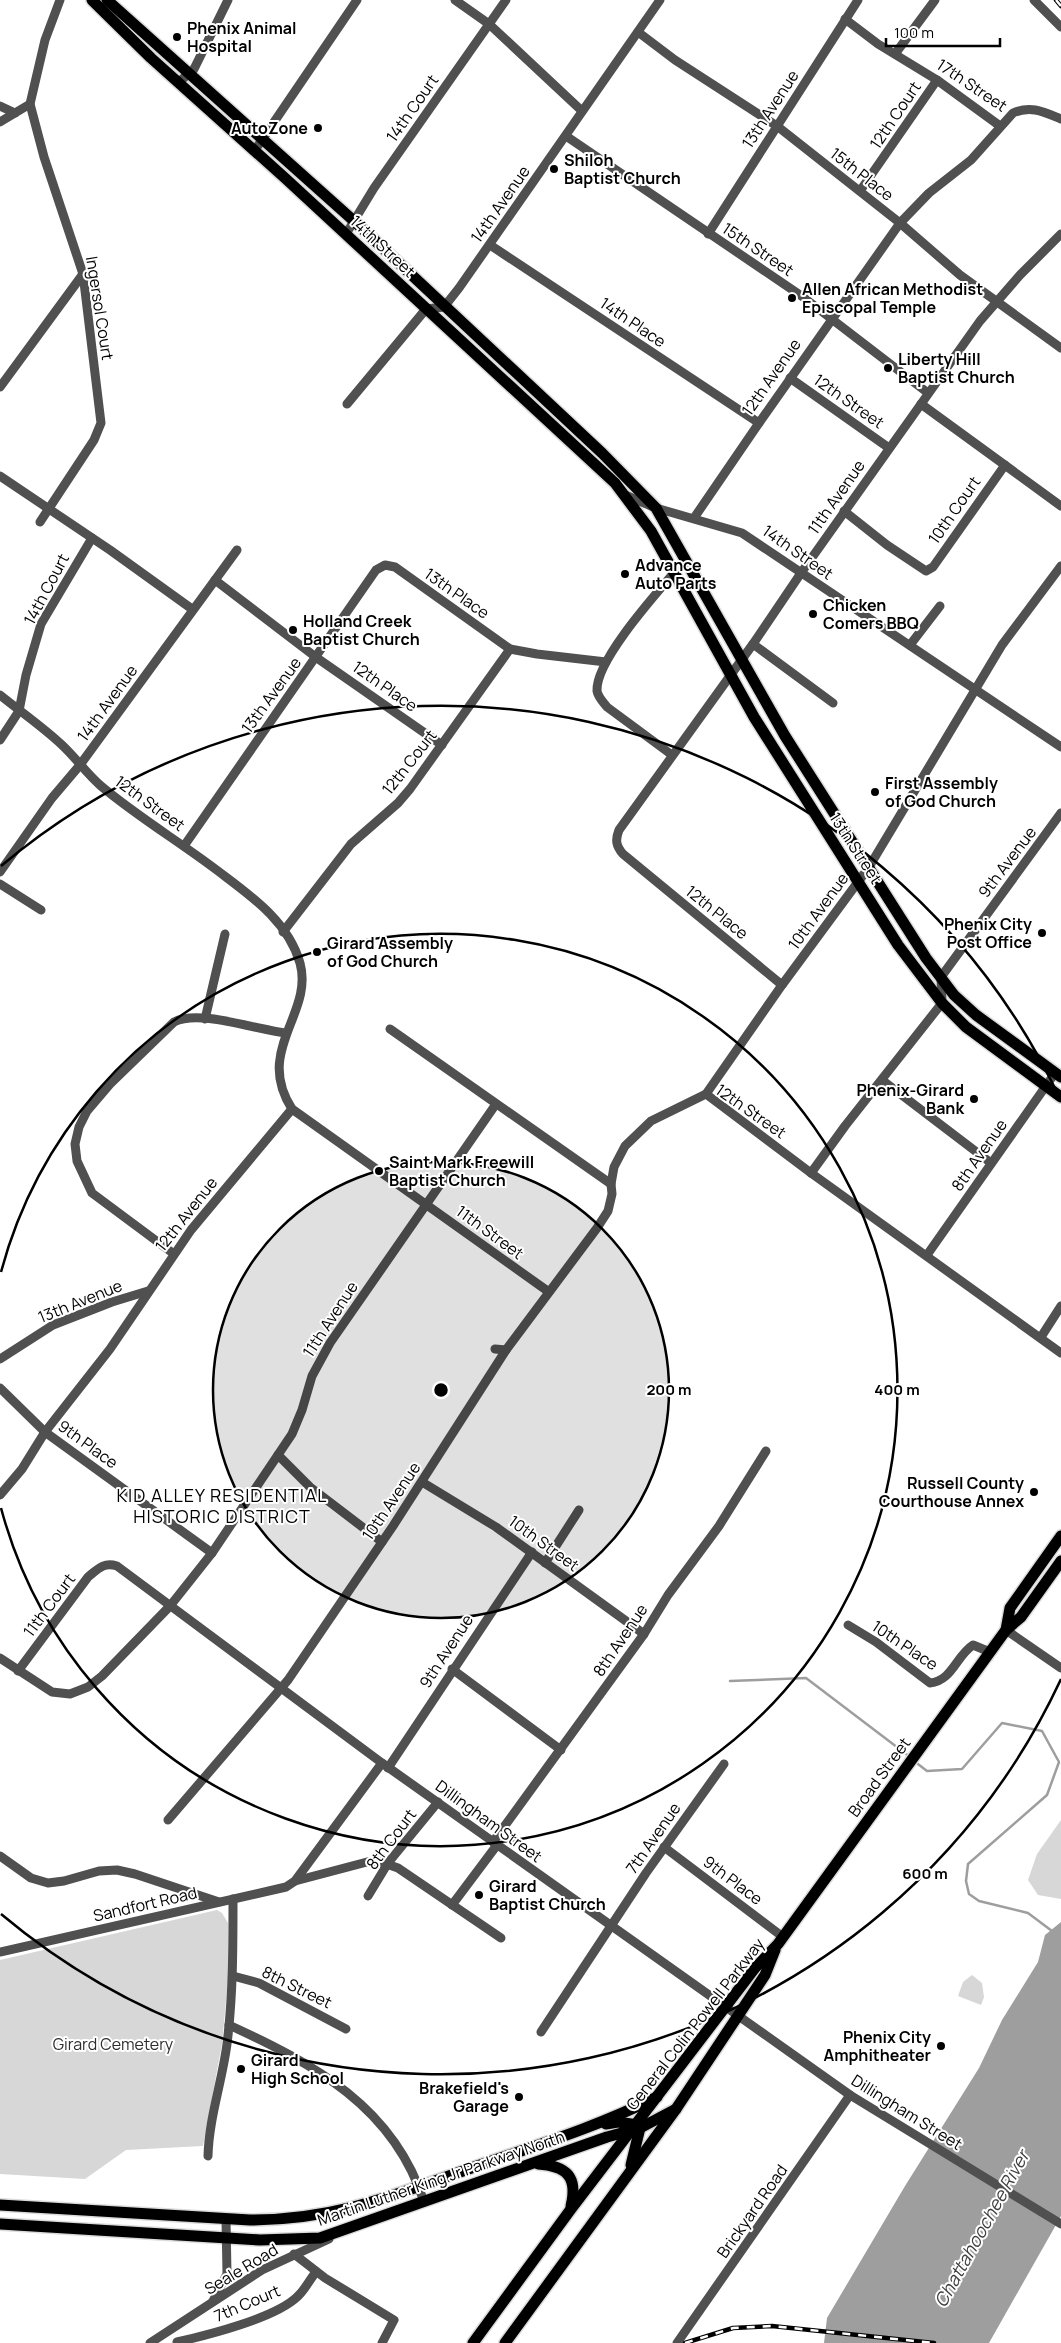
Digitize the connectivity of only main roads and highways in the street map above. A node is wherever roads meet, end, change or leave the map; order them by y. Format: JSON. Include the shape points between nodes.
{"nodes":[{"id":1,"x":92,"y":0,"type":"edge"},
{"id":2,"x":107,"y":0,"type":"edge"},
{"id":3,"x":685,"y":560,"type":"joint"},
{"id":4,"x":673,"y":574,"type":"joint"},
{"id":5,"x":1058,"y":1075,"type":"edge"},
{"id":6,"x":1061,"y":1097,"type":"edge"},
{"id":7,"x":1061,"y":1536,"type":"edge"},
{"id":8,"x":1061,"y":1561,"type":"edge"},
{"id":9,"x":1006,"y":1630,"type":"junction"},
{"id":10,"x":780,"y":1940,"type":"junction"},
{"id":11,"x":659,"y":2096,"type":"junction"},
{"id":12,"x":676,"y":2109,"type":"junction"},
{"id":13,"x":594,"y":2126,"type":"junction"},
{"id":14,"x":636,"y":2128,"type":"junction"},
{"id":15,"x":520,"y":2152,"type":"junction"},
{"id":16,"x":529,"y":2165,"type":"junction"},
{"id":17,"x":630,"y":2172,"type":"junction"},
{"id":18,"x":0,"y":2205,"type":"edge"},
{"id":19,"x":571,"y":2210,"type":"junction"},
{"id":20,"x":0,"y":2224,"type":"edge"},
{"id":21,"x":474,"y":2343,"type":"edge"},
{"id":22,"x":505,"y":2343,"type":"edge"}],
"edges":[{"from":1,"to":4,"type":"main road","name":"14th Street","via":[[151,58],[588,457],[625,495],[651,532]]},
{"from":2,"to":3,"type":"main road","name":"14th Street","via":[[354,220],[602,453],[656,508]]},
{"from":3,"to":5,"type":"main road","name":"13th Street","via":[[785,736],[911,935],[954,995]]},
{"from":4,"to":6,"type":"main road","name":"13th Street","via":[[782,763],[898,945],[942,1003],[987,1044]]},
{"from":7,"to":9,"type":"main road","name":"Broad Street","via":[[1010,1608]]},
{"from":8,"to":9,"type":"main road","name":"Broad Street","via":[[1021,1616]]},
{"from":9,"to":10,"type":"main road","name":"Broad Street"},
{"from":10,"to":11,"type":"main road","name":"General Colin Powell Parkway","via":[[755,1968]]},
{"from":10,"to":12,"type":"main road","name":"General Colin Powell Parkway","via":[[765,1975],[740,2016]]},
{"from":11,"to":13,"type":"main road","name":"Martin Luther King Jr Parkway North"},
{"from":11,"to":14,"type":"main road","name":"General Colin Powell Parkway"},
{"from":12,"to":14,"type":"main road","name":"Martin Luther King Jr Parkway North"},
{"from":12,"to":17,"type":"main road","name":"General Colin Powell Parkway"},
{"from":13,"to":14,"type":"main road","via":[[618,2122]]},
{"from":13,"to":15,"type":"main road","name":"Martin Luther King Jr Parkway North"},
{"from":14,"to":16,"type":"main road","name":"Martin Luther King Jr Parkway North"},
{"from":14,"to":17,"type":"main road"},
{"from":14,"to":19,"type":"main road","name":"General Colin Powell Parkway"},
{"from":15,"to":16,"type":"main road"},
{"from":15,"to":18,"type":"main road","name":"Martin Luther King Jr Parkway North","via":[[376,2203],[324,2215],[271,2220],[226,2219]]},
{"from":16,"to":19,"type":"main road","via":[[550,2165],[565,2171],[572,2179]]},
{"from":16,"to":20,"type":"main road","name":"Martin Luther King Jr Parkway North","via":[[320,2238],[260,2240]]},
{"from":17,"to":22,"type":"main road","name":"General Colin Powell Parkway"},
{"from":19,"to":21,"type":"main road","name":"General Colin Powell Parkway"}]}
